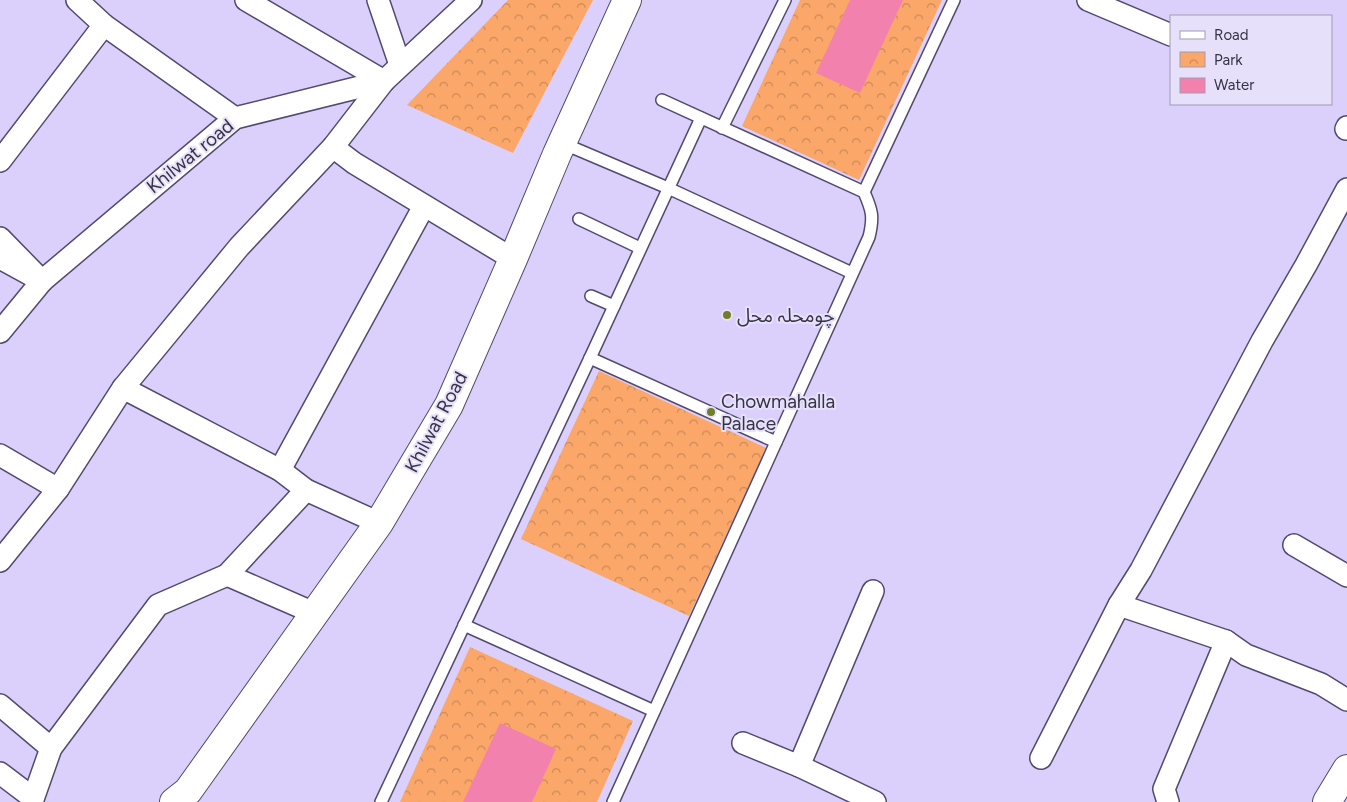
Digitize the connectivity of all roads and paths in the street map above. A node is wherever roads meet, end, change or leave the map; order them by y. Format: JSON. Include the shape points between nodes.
{"nodes":[{"id":1,"x":78,"y":0,"type":"edge"},
{"id":2,"x":246,"y":0,"type":"edge"},
{"id":3,"x":378,"y":0,"type":"edge"},
{"id":4,"x":471,"y":0,"type":"edge"},
{"id":5,"x":627,"y":0,"type":"edge"},
{"id":6,"x":785,"y":0,"type":"edge"},
{"id":7,"x":954,"y":0,"type":"edge"},
{"id":8,"x":1088,"y":0,"type":"edge"},
{"id":9,"x":104,"y":25,"type":"junction"},
{"id":10,"x":1170,"y":35,"type":"edge"},
{"id":11,"x":400,"y":65,"type":"junction"},
{"id":12,"x":384,"y":81,"type":"junction"},
{"id":13,"x":662,"y":100,"type":"dead end"},
{"id":14,"x":235,"y":118,"type":"junction"},
{"id":15,"x":701,"y":118,"type":"junction"},
{"id":16,"x":722,"y":128,"type":"junction"},
{"id":17,"x":562,"y":142,"type":"junction"},
{"id":18,"x":333,"y":147,"type":"junction"},
{"id":19,"x":0,"y":161,"type":"edge"},
{"id":20,"x":668,"y":188,"type":"junction"},
{"id":21,"x":1347,"y":189,"type":"edge"},
{"id":22,"x":864,"y":192,"type":"junction"},
{"id":23,"x":424,"y":206,"type":"junction"},
{"id":24,"x":579,"y":219,"type":"dead end"},
{"id":25,"x":0,"y":238,"type":"edge"},
{"id":26,"x":640,"y":248,"type":"junction"},
{"id":27,"x":0,"y":258,"type":"edge"},
{"id":28,"x":513,"y":259,"type":"junction"},
{"id":29,"x":852,"y":273,"type":"junction"},
{"id":30,"x":42,"y":281,"type":"junction"},
{"id":31,"x":591,"y":296,"type":"dead end"},
{"id":32,"x":614,"y":306,"type":"junction"},
{"id":33,"x":0,"y":332,"type":"edge"},
{"id":34,"x":590,"y":358,"type":"junction"},
{"id":35,"x":123,"y":388,"type":"junction"},
{"id":36,"x":776,"y":442,"type":"junction"},
{"id":37,"x":0,"y":455,"type":"edge"},
{"id":38,"x":280,"y":470,"type":"junction"},
{"id":39,"x":58,"y":490,"type":"junction"},
{"id":40,"x":306,"y":490,"type":"junction"},
{"id":41,"x":379,"y":523,"type":"junction"},
{"id":42,"x":1294,"y":545,"type":"dead end"},
{"id":43,"x":0,"y":561,"type":"edge"},
{"id":44,"x":1345,"y":570,"type":"edge"},
{"id":45,"x":227,"y":575,"type":"junction"},
{"id":46,"x":873,"y":591,"type":"dead end"},
{"id":47,"x":1119,"y":605,"type":"junction"},
{"id":48,"x":314,"y":613,"type":"junction"},
{"id":49,"x":464,"y":625,"type":"junction"},
{"id":50,"x":1226,"y":641,"type":"junction"},
{"id":51,"x":1347,"y":700,"type":"edge"},
{"id":52,"x":0,"y":705,"type":"edge"},
{"id":53,"x":654,"y":712,"type":"junction"},
{"id":54,"x":743,"y":743,"type":"dead end"},
{"id":55,"x":51,"y":748,"type":"junction"},
{"id":56,"x":1040,"y":758,"type":"dead end"},
{"id":57,"x":799,"y":766,"type":"junction"},
{"id":58,"x":1347,"y":769,"type":"edge"},
{"id":59,"x":0,"y":773,"type":"edge"},
{"id":60,"x":32,"y":800,"type":"edge"},
{"id":61,"x":174,"y":802,"type":"edge"},
{"id":62,"x":381,"y":802,"type":"edge"},
{"id":63,"x":613,"y":802,"type":"edge"},
{"id":64,"x":876,"y":802,"type":"edge"},
{"id":65,"x":1168,"y":802,"type":"edge"},
{"id":66,"x":1327,"y":802,"type":"edge"}],
"edges":[{"from":1,"to":9,"type":"street"},
{"from":2,"to":12,"type":"street"},
{"from":3,"to":11,"type":"street"},
{"from":4,"to":11,"type":"street"},
{"from":5,"to":17,"type":"main road","name":"Khilwat Road"},
{"from":6,"to":16,"type":"lane"},
{"from":7,"to":22,"type":"lane"},
{"from":8,"to":10,"type":"street"},
{"from":9,"to":14,"type":"street"},
{"from":9,"to":19,"type":"street"},
{"from":11,"to":12,"type":"street"},
{"from":12,"to":14,"type":"street","name":"Khilwat road"},
{"from":12,"to":18,"type":"street"},
{"from":13,"to":15,"type":"lane"},
{"from":14,"to":30,"type":"street","name":"Khilwat road"},
{"from":15,"to":16,"type":"lane"},
{"from":15,"to":20,"type":"lane"},
{"from":16,"to":22,"type":"lane"},
{"from":17,"to":20,"type":"lane"},
{"from":17,"to":28,"type":"main road","name":"Khilwat Road"},
{"from":18,"to":23,"type":"street"},
{"from":18,"to":35,"type":"street","via":[[239,248]]},
{"from":20,"to":26,"type":"lane"},
{"from":20,"to":29,"type":"lane"},
{"from":21,"to":47,"type":"street"},
{"from":22,"to":29,"type":"lane","via":[[873,222]]},
{"from":23,"to":28,"type":"street"},
{"from":23,"to":38,"type":"street"},
{"from":24,"to":26,"type":"lane"},
{"from":25,"to":30,"type":"street"},
{"from":26,"to":32,"type":"lane"},
{"from":27,"to":30,"type":"street"},
{"from":28,"to":41,"type":"main road","name":"Khilwat Road","via":[[448,406]]},
{"from":29,"to":36,"type":"lane"},
{"from":30,"to":33,"type":"street","name":"Khilwat road"},
{"from":31,"to":32,"type":"lane"},
{"from":32,"to":34,"type":"lane"},
{"from":34,"to":36,"type":"lane"},
{"from":34,"to":49,"type":"lane"},
{"from":35,"to":38,"type":"street"},
{"from":35,"to":39,"type":"street"},
{"from":36,"to":53,"type":"lane"},
{"from":37,"to":39,"type":"street"},
{"from":38,"to":40,"type":"street"},
{"from":39,"to":43,"type":"street"},
{"from":40,"to":41,"type":"street"},
{"from":40,"to":45,"type":"street"},
{"from":41,"to":48,"type":"main road","name":"Khilwat Road"},
{"from":42,"to":44,"type":"street"},
{"from":45,"to":48,"type":"street"},
{"from":45,"to":55,"type":"street","via":[[158,605]]},
{"from":46,"to":57,"type":"street"},
{"from":47,"to":50,"type":"street"},
{"from":47,"to":56,"type":"street"},
{"from":48,"to":61,"type":"main road","name":"Khilwat Road","via":[[188,791]]},
{"from":49,"to":53,"type":"lane"},
{"from":49,"to":62,"type":"lane"},
{"from":50,"to":51,"type":"street","via":[[1246,655],[1321,684]]},
{"from":50,"to":65,"type":"street","via":[[1164,788]]},
{"from":52,"to":55,"type":"street"},
{"from":53,"to":63,"type":"lane"},
{"from":54,"to":57,"type":"street"},
{"from":55,"to":60,"type":"street"},
{"from":57,"to":64,"type":"street"},
{"from":58,"to":66,"type":"main road"},
{"from":59,"to":60,"type":"street"}]}
